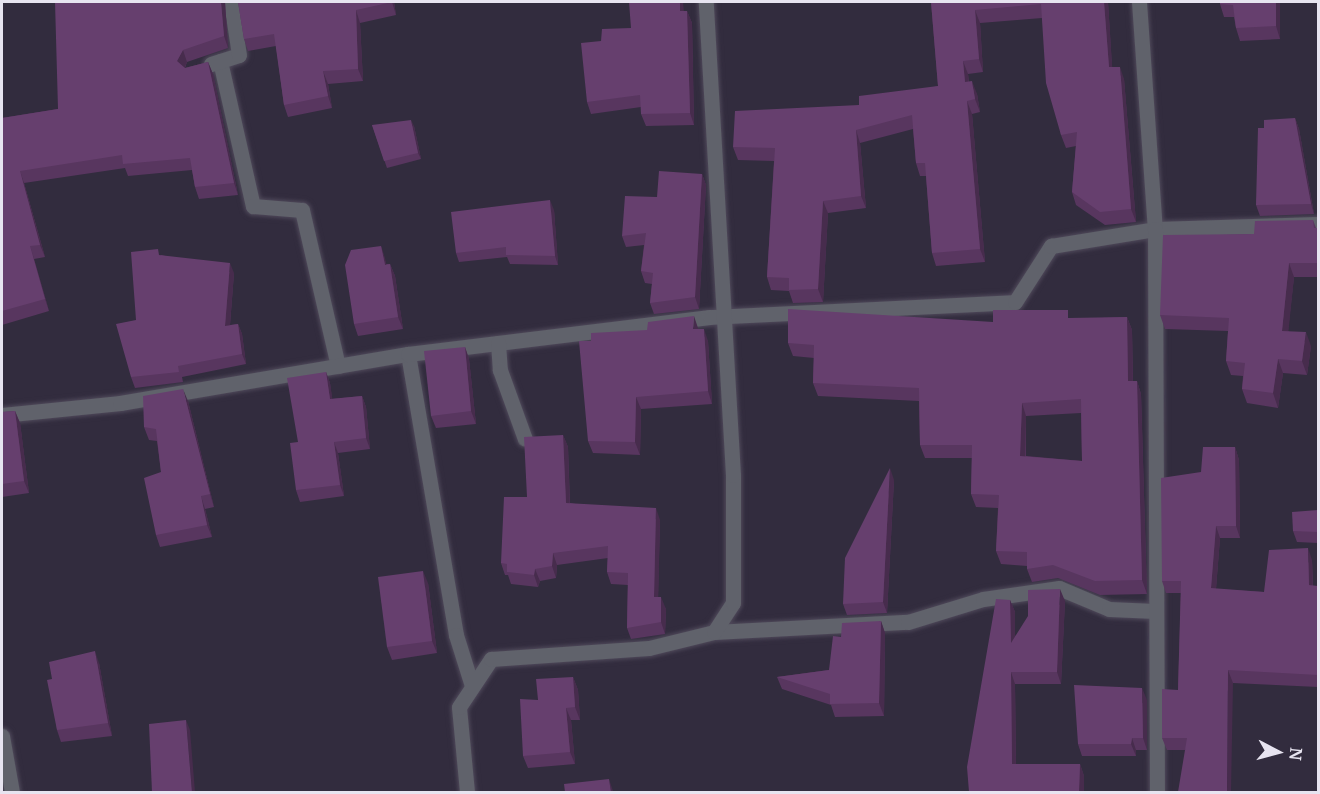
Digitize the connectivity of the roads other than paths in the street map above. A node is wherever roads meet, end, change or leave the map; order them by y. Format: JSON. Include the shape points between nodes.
{"nodes":[{"id":1,"x":231,"y":2,"type":"edge"},
{"id":2,"x":705,"y":2,"type":"edge"},
{"id":3,"x":1139,"y":2,"type":"edge"},
{"id":4,"x":220,"y":61,"type":"junction"},
{"id":5,"x":191,"y":71,"type":"edge"},
{"id":6,"x":1318,"y":224,"type":"edge"},
{"id":7,"x":1155,"y":229,"type":"junction"},
{"id":8,"x":723,"y":316,"type":"junction"},
{"id":9,"x":498,"y":343,"type":"junction"},
{"id":10,"x":408,"y":354,"type":"junction"},
{"id":11,"x":338,"y":366,"type":"junction"},
{"id":12,"x":2,"y":415,"type":"edge"},
{"id":13,"x":525,"y":439,"type":"edge"},
{"id":14,"x":1155,"y":611,"type":"junction"},
{"id":15,"x":714,"y":632,"type":"junction"},
{"id":16,"x":472,"y":686,"type":"junction"},
{"id":17,"x":2,"y":736,"type":"edge"},
{"id":18,"x":12,"y":792,"type":"edge"},
{"id":19,"x":467,"y":792,"type":"edge"},
{"id":20,"x":1157,"y":792,"type":"edge"}],
"edges":[{"from":1,"to":4,"type":"street","via":[[239,55]]},
{"from":2,"to":8,"type":"street"},
{"from":3,"to":7,"type":"street"},
{"from":4,"to":5,"type":"street"},
{"from":4,"to":11,"type":"street","via":[[253,206],[302,210]]},
{"from":6,"to":7,"type":"street"},
{"from":7,"to":8,"type":"street","via":[[1051,246],[1015,302]]},
{"from":7,"to":14,"type":"street","via":[[1159,544]]},
{"from":8,"to":9,"type":"street"},
{"from":8,"to":15,"type":"street","via":[[733,475],[733,603]]},
{"from":9,"to":10,"type":"street"},
{"from":9,"to":13,"type":"street","via":[[500,370]]},
{"from":10,"to":11,"type":"street"},
{"from":10,"to":16,"type":"street","via":[[456,636]]},
{"from":11,"to":12,"type":"street","via":[[120,403]]},
{"from":14,"to":15,"type":"street","via":[[1109,609],[1059,588],[983,599],[908,622]]},
{"from":14,"to":20,"type":"street"},
{"from":15,"to":16,"type":"street","via":[[649,648],[491,658]]},
{"from":16,"to":19,"type":"street","via":[[459,707]]},
{"from":17,"to":18,"type":"street"}]}
